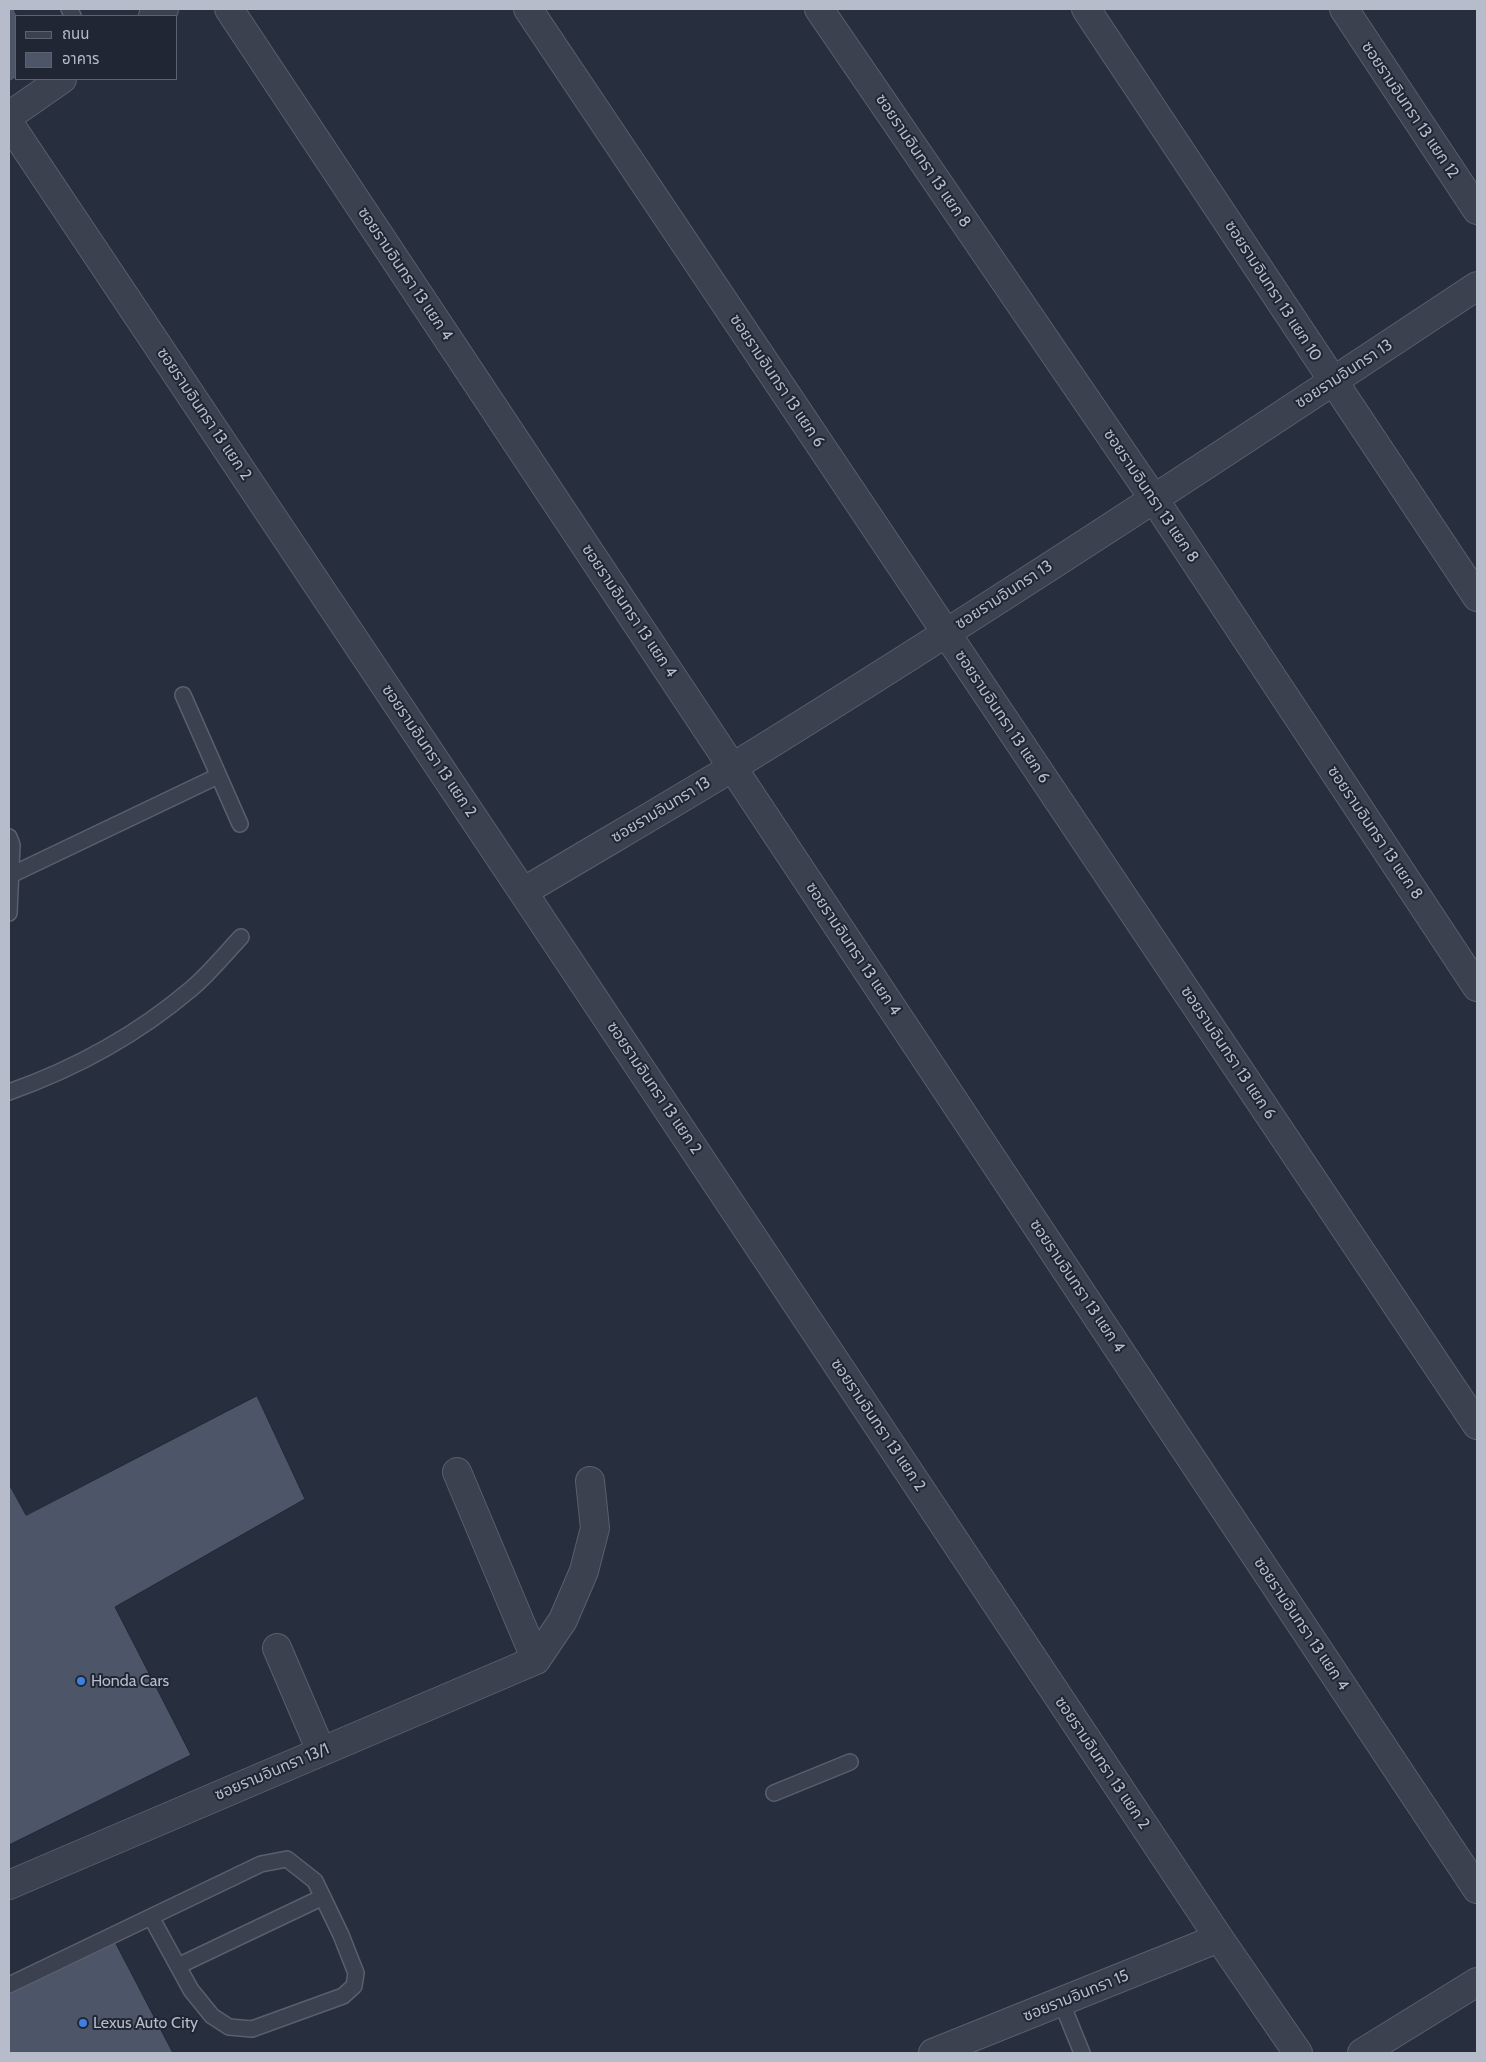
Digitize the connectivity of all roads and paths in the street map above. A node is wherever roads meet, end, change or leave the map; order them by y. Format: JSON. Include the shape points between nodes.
{"nodes":[{"id":1,"x":229,"y":9,"type":"edge"},
{"id":2,"x":528,"y":9,"type":"edge"},
{"id":3,"x":819,"y":9,"type":"edge"},
{"id":4,"x":1086,"y":9,"type":"edge"},
{"id":5,"x":1344,"y":9,"type":"edge"},
{"id":6,"x":61,"y":80,"type":"edge"},
{"id":7,"x":9,"y":116,"type":"edge"},
{"id":8,"x":9,"y":123,"type":"edge"},
{"id":9,"x":1477,"y":210,"type":"edge"},
{"id":10,"x":1477,"y":286,"type":"edge"},
{"id":11,"x":1333,"y":382,"type":"junction"},
{"id":12,"x":1154,"y":499,"type":"junction"},
{"id":13,"x":1477,"y":598,"type":"edge"},
{"id":14,"x":946,"y":632,"type":"junction"},
{"id":15,"x":183,"y":696,"type":"dead end"},
{"id":16,"x":733,"y":767,"type":"junction"},
{"id":17,"x":218,"y":776,"type":"junction"},
{"id":18,"x":240,"y":824,"type":"dead end"},
{"id":19,"x":9,"y":837,"type":"edge"},
{"id":20,"x":11,"y":875,"type":"junction"},
{"id":21,"x":524,"y":892,"type":"junction"},
{"id":22,"x":9,"y":913,"type":"edge"},
{"id":23,"x":241,"y":937,"type":"dead end"},
{"id":24,"x":1477,"y":988,"type":"edge"},
{"id":25,"x":9,"y":1092,"type":"edge"},
{"id":26,"x":1477,"y":1425,"type":"edge"},
{"id":27,"x":457,"y":1472,"type":"dead end"},
{"id":28,"x":590,"y":1482,"type":"dead end"},
{"id":29,"x":277,"y":1648,"type":"dead end"},
{"id":30,"x":536,"y":1660,"type":"junction"},
{"id":31,"x":321,"y":1751,"type":"junction"},
{"id":32,"x":850,"y":1762,"type":"dead end"},
{"id":33,"x":774,"y":1793,"type":"dead end"},
{"id":34,"x":9,"y":1885,"type":"edge"},
{"id":35,"x":1477,"y":1889,"type":"edge"},
{"id":36,"x":323,"y":1897,"type":"junction"},
{"id":37,"x":151,"y":1917,"type":"junction"},
{"id":38,"x":1219,"y":1938,"type":"junction"},
{"id":39,"x":178,"y":1966,"type":"junction"},
{"id":40,"x":1477,"y":1982,"type":"edge"},
{"id":41,"x":9,"y":1985,"type":"edge"},
{"id":42,"x":1061,"y":2001,"type":"junction"},
{"id":43,"x":933,"y":2053,"type":"edge"},
{"id":44,"x":1082,"y":2053,"type":"edge"},
{"id":45,"x":1298,"y":2053,"type":"edge"},
{"id":46,"x":1362,"y":2053,"type":"edge"}],
"edges":[{"from":1,"to":16,"type":"street","name":"ซอยรามอินทรา 13 แยก 4"},
{"from":2,"to":14,"type":"street","name":"ซอยรามอินทรา 13 แยก 6"},
{"from":3,"to":12,"type":"street","name":"ซอยรามอินทรา 13 แยก 8"},
{"from":4,"to":11,"type":"street","name":"ซอยรามอินทรา 13 แยก 10"},
{"from":5,"to":9,"type":"street","name":"ซอยรามอินทรา 13 แยก 12"},
{"from":6,"to":7,"type":"street"},
{"from":8,"to":21,"type":"street","name":"ซอยรามอินทรา 13 แยก 2"},
{"from":10,"to":11,"type":"street","name":"ซอยรามอินทรา 13"},
{"from":11,"to":12,"type":"street","name":"ซอยรามอินทรา 13"},
{"from":11,"to":13,"type":"street","name":"ซอยรามอินทรา 13 แยก 10"},
{"from":12,"to":14,"type":"street","name":"ซอยรามอินทรา 13"},
{"from":12,"to":24,"type":"street","name":"ซอยรามอินทรา 13 แยก 8"},
{"from":14,"to":16,"type":"street","name":"ซอยรามอินทรา 13"},
{"from":14,"to":26,"type":"street","name":"ซอยรามอินทรา 13 แยก 6"},
{"from":15,"to":17,"type":"lane"},
{"from":16,"to":21,"type":"street","name":"ซอยรามอินทรา 13"},
{"from":16,"to":35,"type":"street","name":"ซอยรามอินทรา 13 แยก 4"},
{"from":17,"to":18,"type":"lane"},
{"from":17,"to":20,"type":"lane"},
{"from":19,"to":20,"type":"lane","via":[[12,845]]},
{"from":20,"to":22,"type":"lane"},
{"from":21,"to":38,"type":"street","name":"ซอยรามอินทรา 13 แยก 2"},
{"from":23,"to":25,"type":"lane","via":[[192,989],[128,1036],[32,1084]]},
{"from":27,"to":30,"type":"street"},
{"from":28,"to":30,"type":"street","via":[[595,1528],[584,1571],[563,1620]]},
{"from":29,"to":31,"type":"street"},
{"from":30,"to":31,"type":"street","name":"ซอยรามอินทรา 13/1"},
{"from":31,"to":34,"type":"street","name":"ซอยรามอินทรา 13/1"},
{"from":32,"to":33,"type":"lane"},
{"from":36,"to":37,"type":"lane","via":[[315,1882],[287,1859],[262,1864]]},
{"from":36,"to":39,"type":"lane"},
{"from":36,"to":39,"type":"lane","via":[[356,1973],[354,1986],[344,1996],[252,2029],[229,2027],[212,2016]]},
{"from":37,"to":39,"type":"lane"},
{"from":37,"to":41,"type":"lane"},
{"from":38,"to":42,"type":"street","name":"ซอยรามอินทรา 15"},
{"from":38,"to":45,"type":"street","name":"ซอยรามอินทรา 13 แยก 2"},
{"from":40,"to":46,"type":"street"},
{"from":42,"to":43,"type":"street","name":"ซอยรามอินทรา 15"},
{"from":42,"to":44,"type":"lane"}]}
